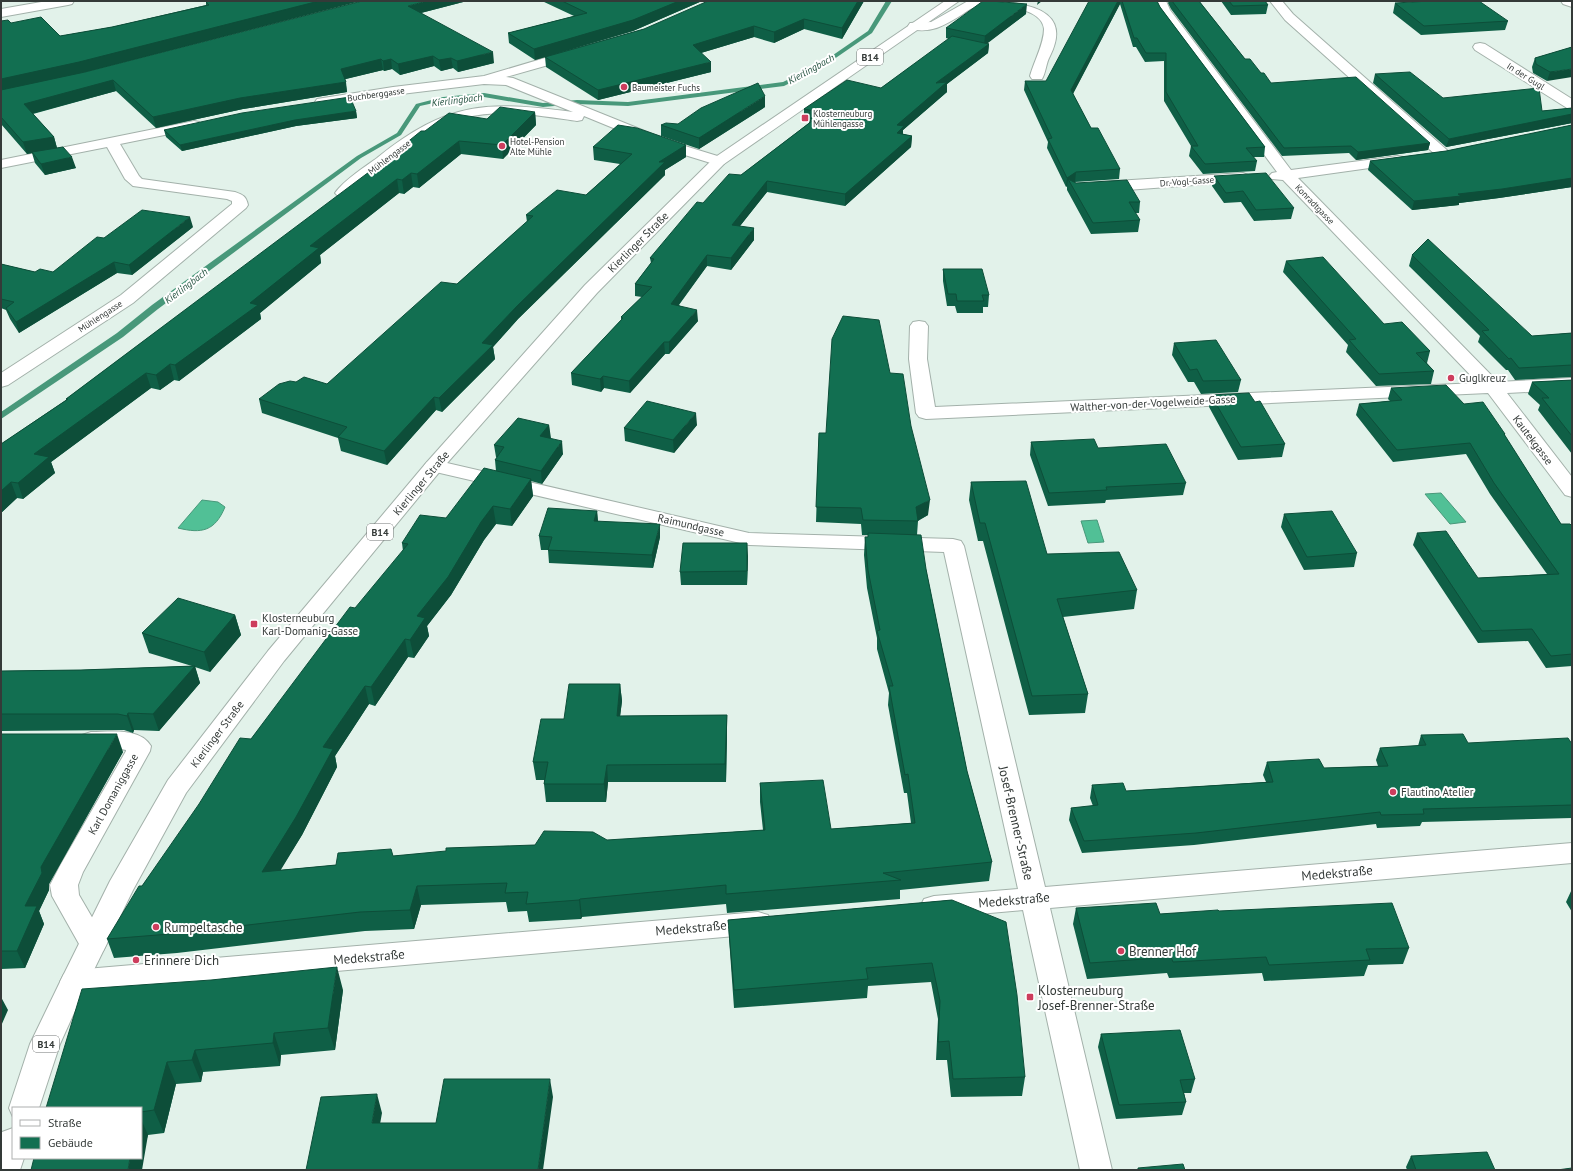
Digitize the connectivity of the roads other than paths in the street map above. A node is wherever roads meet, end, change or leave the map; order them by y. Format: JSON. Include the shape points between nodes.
{"nodes":[{"id":1,"x":68,"y":1,"type":"edge"},
{"id":2,"x":953,"y":1,"type":"edge"},
{"id":3,"x":1160,"y":1,"type":"edge"},
{"id":4,"x":1276,"y":1,"type":"edge"},
{"id":5,"x":1567,"y":1,"type":"edge"},
{"id":6,"x":974,"y":2,"type":"edge"},
{"id":7,"x":1572,"y":3,"type":"edge"},
{"id":8,"x":1,"y":13,"type":"edge"},
{"id":9,"x":914,"y":26,"type":"junction"},
{"id":10,"x":1480,"y":47,"type":"dead end"},
{"id":11,"x":585,"y":50,"type":"edge"},
{"id":12,"x":1037,"y":76,"type":"dead end"},
{"id":13,"x":484,"y":80,"type":"junction"},
{"id":14,"x":310,"y":103,"type":"edge"},
{"id":15,"x":1572,"y":105,"type":"edge"},
{"id":16,"x":600,"y":119,"type":"junction"},
{"id":17,"x":204,"y":122,"type":"edge"},
{"id":18,"x":112,"y":142,"type":"junction"},
{"id":19,"x":1458,"y":151,"type":"edge"},
{"id":20,"x":1443,"y":154,"type":"junction"},
{"id":21,"x":1427,"y":156,"type":"edge"},
{"id":22,"x":1412,"y":158,"type":"edge"},
{"id":23,"x":719,"y":161,"type":"junction"},
{"id":24,"x":1,"y":164,"type":"edge"},
{"id":25,"x":1287,"y":175,"type":"junction"},
{"id":26,"x":1083,"y":188,"type":"edge"},
{"id":27,"x":331,"y":202,"type":"edge"},
{"id":28,"x":919,"y":326,"type":"dead end"},
{"id":29,"x":1,"y":381,"type":"edge"},
{"id":30,"x":1572,"y":384,"type":"edge"},
{"id":31,"x":1494,"y":388,"type":"junction"},
{"id":32,"x":434,"y":466,"type":"junction"},
{"id":33,"x":1572,"y":491,"type":"edge"},
{"id":34,"x":953,"y":546,"type":"joint"},
{"id":35,"x":70,"y":741,"type":"edge"},
{"id":36,"x":1572,"y":853,"type":"edge"},
{"id":37,"x":1033,"y":899,"type":"junction"},
{"id":38,"x":906,"y":910,"type":"edge"},
{"id":39,"x":780,"y":921,"type":"edge"},
{"id":40,"x":92,"y":943,"type":"junction"},
{"id":41,"x":74,"y":982,"type":"junction"},
{"id":42,"x":24,"y":1107,"type":"edge"},
{"id":43,"x":12,"y":1145,"type":"edge"},
{"id":44,"x":4,"y":1170,"type":"edge"},
{"id":45,"x":1096,"y":1170,"type":"edge"}],
"edges":[{"from":1,"to":8,"type":"street"},
{"from":2,"to":9,"type":"street","name":"Kierlinger Straße","number":"B14"},
{"from":3,"to":25,"type":"street","name":"Konradtgasse","via":[[1164,11]]},
{"from":4,"to":20,"type":"street","via":[[1289,17]]},
{"from":5,"to":7,"type":"street"},
{"from":6,"to":9,"type":"street","via":[[934,26]]},
{"from":6,"to":12,"type":"street","via":[[1005,3],[1032,8],[1046,19],[1050,28],[1050,43],[1041,60]]},
{"from":9,"to":23,"type":"street","name":"Kierlinger Straße","number":"B14"},
{"from":10,"to":15,"type":"street","name":"In der Gugl"},
{"from":11,"to":13,"type":"street"},
{"from":13,"to":14,"type":"street","name":"Buchberggasse"},
{"from":13,"to":16,"type":"street","name":"Buchberggasse","via":[[508,82]]},
{"from":16,"to":23,"type":"street","name":"Buchberggasse","via":[[667,145]]},
{"from":16,"to":27,"type":"street","name":"Mühlengasse","via":[[512,110],[478,111],[442,121],[403,144]]},
{"from":17,"to":18,"type":"street"},
{"from":18,"to":24,"type":"street"},
{"from":18,"to":29,"type":"street","name":"Mühlengasse","via":[[133,180],[138,183],[230,196],[239,199],[240,205],[127,299]]},
{"from":19,"to":20,"type":"street"},
{"from":20,"to":21,"type":"street"},
{"from":22,"to":25,"type":"street","name":"Dr.-Vogl-Gasse"},
{"from":23,"to":32,"type":"street","name":"Kierlinger Straße","number":"B14","via":[[592,289]]},
{"from":25,"to":26,"type":"street","name":"Dr.-Vogl-Gasse"},
{"from":25,"to":31,"type":"street","name":"Konradtgasse"},
{"from":28,"to":31,"type":"street","name":"Walther-von-der-Vogelweide-Gasse","via":[[918,359],[926,413]]},
{"from":30,"to":31,"type":"street","name":"Walther-von-der-Vogelweide-Gasse"},
{"from":31,"to":33,"type":"street","name":"Kautekgasse"},
{"from":32,"to":34,"type":"street","name":"Raimundgasse","via":[[750,539]]},
{"from":32,"to":40,"type":"street","name":"Kierlinger Straße","number":"B14","via":[[276,656],[177,787]]},
{"from":34,"to":37,"type":"street","name":"Josef-Brenner-Straße"},
{"from":35,"to":40,"type":"street","name":"Karl Domaniggasse","via":[[124,741],[139,746],[64,885],[66,896]]},
{"from":36,"to":37,"type":"street","name":"Medekstraße"},
{"from":37,"to":38,"type":"street","name":"Medekstraße"},
{"from":37,"to":45,"type":"street","name":"Josef-Brenner-Straße"},
{"from":39,"to":41,"type":"street","name":"Medekstraße"},
{"from":40,"to":41,"type":"street","name":"Kierlinger Straße","number":"B14"},
{"from":41,"to":42,"type":"street","name":"Kierlinger Straße","number":"B14","via":[[46,1044]]},
{"from":43,"to":44,"type":"street"}]}
